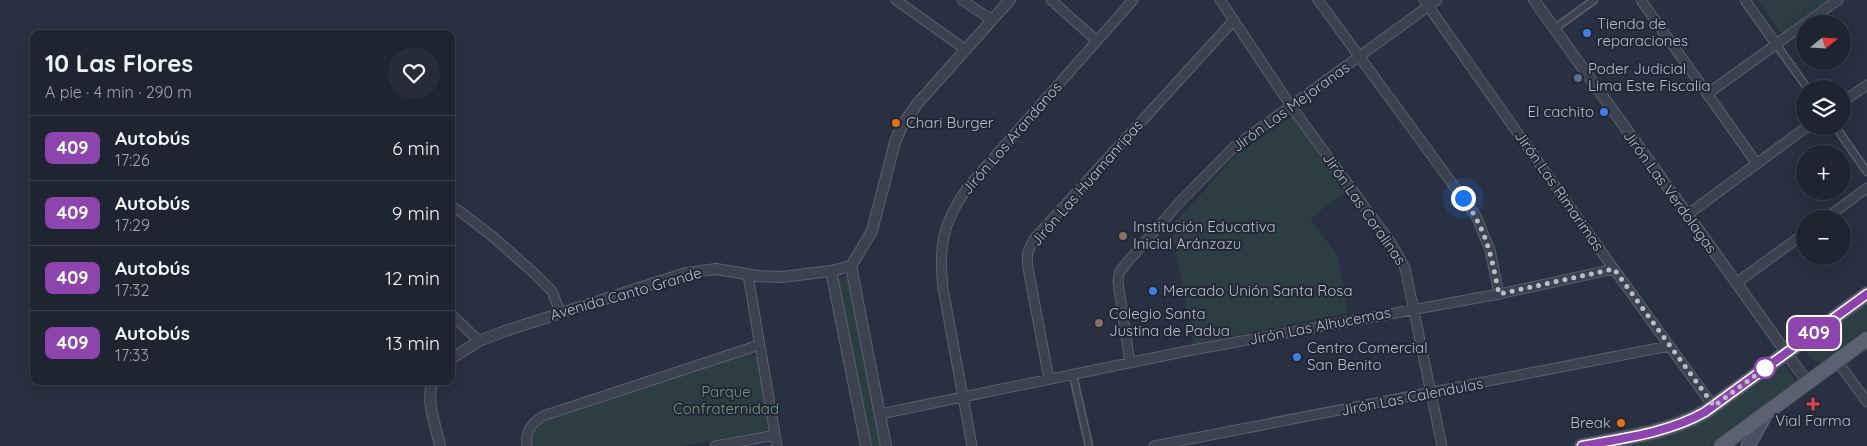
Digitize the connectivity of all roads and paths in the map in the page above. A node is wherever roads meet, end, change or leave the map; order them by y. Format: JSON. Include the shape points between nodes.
{"nodes":[{"id":1,"x":896,"y":0,"type":"edge"},
{"id":2,"x":962,"y":0,"type":"edge"},
{"id":3,"x":1010,"y":0,"type":"edge"},
{"id":4,"x":1051,"y":0,"type":"edge"},
{"id":5,"x":1133,"y":0,"type":"edge"},
{"id":6,"x":1220,"y":0,"type":"edge"},
{"id":7,"x":1318,"y":0,"type":"edge"},
{"id":8,"x":1437,"y":0,"type":"edge"},
{"id":9,"x":1534,"y":0,"type":"edge"},
{"id":10,"x":1594,"y":0,"type":"edge"},
{"id":11,"x":1641,"y":0,"type":"edge"},
{"id":12,"x":1746,"y":0,"type":"edge"},
{"id":13,"x":1838,"y":0,"type":"edge"},
{"id":14,"x":1426,"y":3,"type":"edge"},
{"id":15,"x":992,"y":20,"type":"junction"},
{"id":16,"x":1234,"y":20,"type":"junction"},
{"id":17,"x":1554,"y":29,"type":"junction"},
{"id":18,"x":1097,"y":41,"type":"junction"},
{"id":19,"x":1776,"y":44,"type":"junction"},
{"id":20,"x":966,"y":50,"type":"junction"},
{"id":21,"x":1359,"y":57,"type":"junction"},
{"id":22,"x":1802,"y":80,"type":"edge"},
{"id":23,"x":1867,"y":85,"type":"edge"},
{"id":24,"x":1707,"y":94,"type":"junction"},
{"id":25,"x":1851,"y":96,"type":"edge"},
{"id":26,"x":1291,"y":106,"type":"junction"},
{"id":27,"x":1796,"y":135,"type":"edge"},
{"id":28,"x":1840,"y":135,"type":"edge"},
{"id":29,"x":1757,"y":164,"type":"junction"},
{"id":30,"x":1867,"y":172,"type":"edge"},
{"id":31,"x":1867,"y":188,"type":"edge"},
{"id":32,"x":455,"y":208,"type":"edge"},
{"id":33,"x":1837,"y":210,"type":"edge"},
{"id":34,"x":1687,"y":216,"type":"junction"},
{"id":35,"x":1796,"y":240,"type":"edge"},
{"id":36,"x":851,"y":266,"type":"junction"},
{"id":37,"x":1614,"y":269,"type":"junction"},
{"id":38,"x":831,"y":271,"type":"junction"},
{"id":39,"x":748,"y":275,"type":"junction"},
{"id":40,"x":1736,"y":283,"type":"junction"},
{"id":41,"x":1499,"y":294,"type":"junction"},
{"id":42,"x":1867,"y":294,"type":"edge"},
{"id":43,"x":1414,"y":308,"type":"junction"},
{"id":44,"x":560,"y":312,"type":"junction"},
{"id":45,"x":455,"y":318,"type":"edge"},
{"id":46,"x":1867,"y":339,"type":"edge"},
{"id":47,"x":479,"y":341,"type":"junction"},
{"id":48,"x":759,"y":345,"type":"junction"},
{"id":49,"x":1669,"y":346,"type":"junction"},
{"id":50,"x":1786,"y":353,"type":"junction"},
{"id":51,"x":455,"y":356,"type":"edge"},
{"id":52,"x":1837,"y":361,"type":"junction"},
{"id":53,"x":1130,"y":363,"type":"junction"},
{"id":54,"x":1073,"y":375,"type":"junction"},
{"id":55,"x":1049,"y":379,"type":"junction"},
{"id":56,"x":1808,"y":382,"type":"junction"},
{"id":57,"x":432,"y":385,"type":"edge"},
{"id":58,"x":1431,"y":393,"type":"junction"},
{"id":59,"x":962,"y":397,"type":"junction"},
{"id":60,"x":1867,"y":402,"type":"edge"},
{"id":61,"x":1714,"y":406,"type":"junction"},
{"id":62,"x":880,"y":414,"type":"junction"},
{"id":63,"x":1766,"y":414,"type":"junction"},
{"id":64,"x":775,"y":434,"type":"junction"},
{"id":65,"x":440,"y":446,"type":"edge"},
{"id":66,"x":526,"y":446,"type":"edge"},
{"id":67,"x":715,"y":446,"type":"edge"},
{"id":68,"x":777,"y":446,"type":"edge"},
{"id":69,"x":866,"y":446,"type":"edge"},
{"id":70,"x":886,"y":446,"type":"edge"},
{"id":71,"x":972,"y":446,"type":"edge"},
{"id":72,"x":1089,"y":446,"type":"edge"},
{"id":73,"x":1154,"y":446,"type":"edge"},
{"id":74,"x":1442,"y":446,"type":"edge"},
{"id":75,"x":1582,"y":446,"type":"edge"},
{"id":76,"x":1721,"y":446,"type":"edge"},
{"id":77,"x":1748,"y":446,"type":"edge"}],
"edges":[{"from":1,"to":20,"type":"street"},
{"from":2,"to":15,"type":"street"},
{"from":3,"to":15,"type":"street"},
{"from":4,"to":18,"type":"street"},
{"from":5,"to":18,"type":"street","name":"Jirón Los Arandanos"},
{"from":6,"to":16,"type":"street","name":"Jirón Las Coralinas"},
{"from":7,"to":21,"type":"street"},
{"from":8,"to":14,"type":"street","name":"Jirón Las Mejoranas"},
{"from":9,"to":17,"type":"street","name":"Jirón Las Verdolagas"},
{"from":10,"to":17,"type":"street"},
{"from":11,"to":24,"type":"street"},
{"from":12,"to":19,"type":"street"},
{"from":13,"to":19,"type":"street"},
{"from":14,"to":21,"type":"street","name":"Jirón Las Mejoranas"},
{"from":14,"to":37,"type":"street","name":"Jirón Las Rimarimas"},
{"from":15,"to":20,"type":"street"},
{"from":16,"to":26,"type":"street","name":"Jirón Las Coralinas"},
{"from":16,"to":55,"type":"street","name":"Jirón Las Huamanripas","via":[[1029,248],[1026,257]]},
{"from":17,"to":34,"type":"street","name":"Jirón Las Verdolagas"},
{"from":18,"to":59,"type":"street","name":"Jirón Los Arandanos","via":[[967,188],[951,213],[941,246],[940,264]]},
{"from":19,"to":22,"type":"street"},
{"from":19,"to":24,"type":"street"},
{"from":20,"to":36,"type":"street","via":[[902,126],[872,231]]},
{"from":21,"to":26,"type":"street","name":"Jirón Las Mejoranas"},
{"from":21,"to":41,"type":"street","via":[[1476,216],[1490,250]]},
{"from":23,"to":25,"type":"street"},
{"from":24,"to":29,"type":"street"},
{"from":26,"to":43,"type":"street","name":"Jirón Las Coralinas","via":[[1390,243],[1405,268]]},
{"from":26,"to":53,"type":"street","name":"Jirón Las Mejoranas","via":[[1234,147],[1178,204],[1119,273]]},
{"from":27,"to":29,"type":"street"},
{"from":28,"to":30,"type":"street"},
{"from":29,"to":34,"type":"street"},
{"from":31,"to":33,"type":"street"},
{"from":32,"to":44,"type":"street","via":[[540,279],[552,291]]},
{"from":34,"to":40,"type":"street","name":"Jirón Las Verdolagas"},
{"from":35,"to":40,"type":"street"},
{"from":36,"to":38,"type":"street","name":"Avenida Canto Grande"},
{"from":36,"to":62,"type":"street"},
{"from":37,"to":41,"type":"street","name":"Jirón Las Alhucemas"},
{"from":37,"to":49,"type":"street","name":"Jirón Las Rimarimas"},
{"from":38,"to":39,"type":"street","name":"Avenida Canto Grande","via":[[781,277]]},
{"from":38,"to":69,"type":"street"},
{"from":39,"to":44,"type":"street","name":"Avenida Canto Grande","via":[[716,269],[684,274]]},
{"from":39,"to":48,"type":"street"},
{"from":40,"to":50,"type":"street","name":"Jirón Las Verdolagas"},
{"from":41,"to":43,"type":"street","name":"Jirón Las Alhucemas"},
{"from":42,"to":50,"type":"main road"},
{"from":43,"to":53,"type":"street","name":"Jirón Las Alhucemas"},
{"from":43,"to":58,"type":"street","name":"Jirón Las Coralinas"},
{"from":44,"to":47,"type":"street","name":"Avenida Canto Grande"},
{"from":45,"to":47,"type":"street"},
{"from":46,"to":52,"type":"main road"},
{"from":47,"to":51,"type":"street","name":"Avenida Canto Grande"},
{"from":48,"to":64,"type":"street"},
{"from":48,"to":66,"type":"street","via":[[543,416],[532,423],[525,436]]},
{"from":49,"to":58,"type":"street","name":"Jirón Las Calendulas"},
{"from":49,"to":61,"type":"street","name":"Jirón Las Rimarimas"},
{"from":50,"to":56,"type":"street","name":"Jirón Las Verdolagas"},
{"from":50,"to":61,"type":"main road"},
{"from":52,"to":56,"type":"main road"},
{"from":52,"to":60,"type":"street"},
{"from":53,"to":54,"type":"street","name":"Jirón Las Alhucemas"},
{"from":54,"to":55,"type":"street","name":"Jirón Las Alhucemas"},
{"from":54,"to":72,"type":"street"},
{"from":55,"to":59,"type":"street","name":"Jirón Las Alhucemas"},
{"from":56,"to":63,"type":"main road"},
{"from":57,"to":65,"type":"street","via":[[430,400]]},
{"from":58,"to":73,"type":"street","name":"Jirón Las Calendulas"},
{"from":58,"to":74,"type":"street","name":"Jirón Las Coralinas"},
{"from":59,"to":62,"type":"street","name":"Jirón Las Alhucemas"},
{"from":59,"to":71,"type":"street","name":"Jirón Los Arandanos"},
{"from":61,"to":75,"type":"main road","via":[[1674,426]]},
{"from":62,"to":70,"type":"street"},
{"from":63,"to":76,"type":"main road"},
{"from":63,"to":77,"type":"main road"},
{"from":64,"to":67,"type":"street"},
{"from":64,"to":68,"type":"street"}]}
